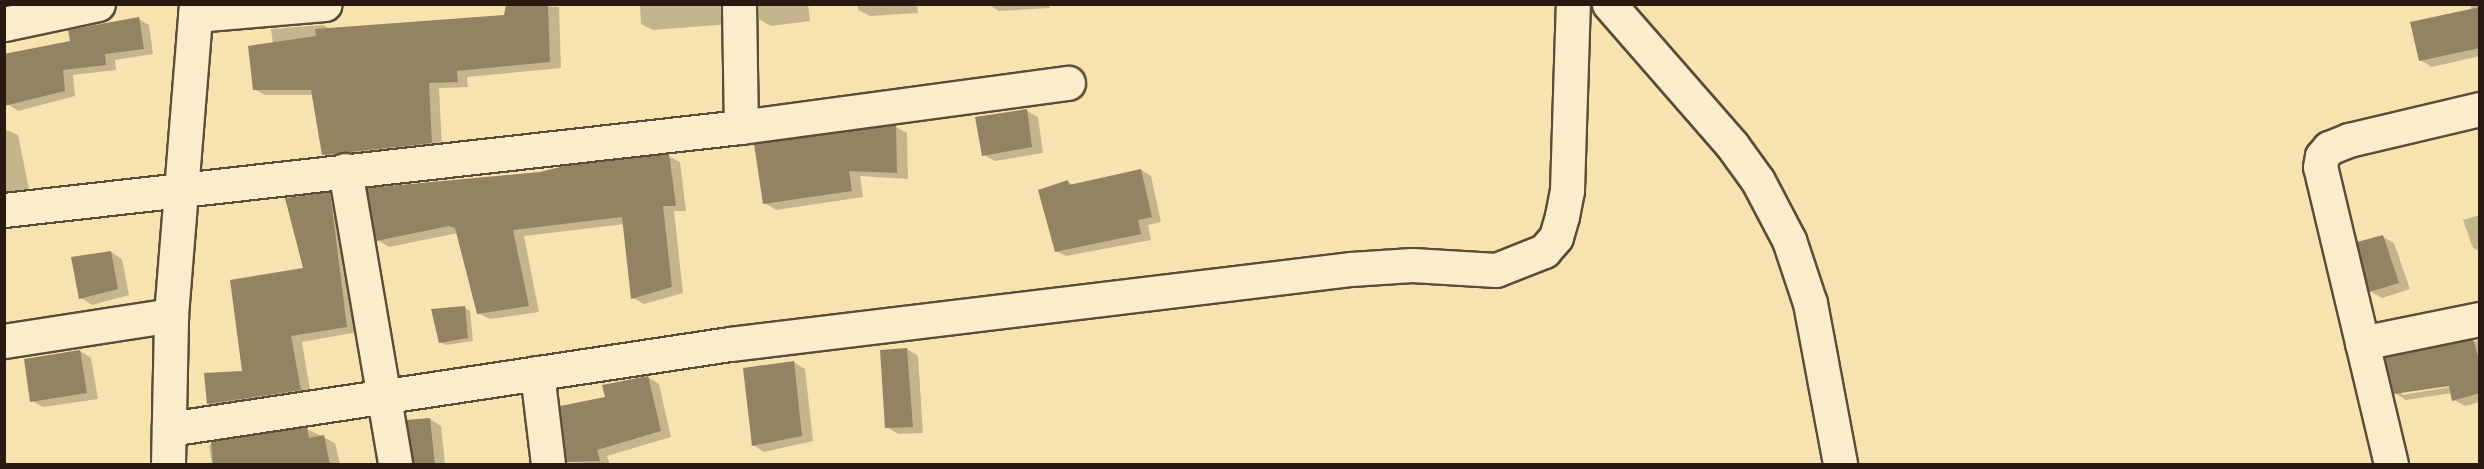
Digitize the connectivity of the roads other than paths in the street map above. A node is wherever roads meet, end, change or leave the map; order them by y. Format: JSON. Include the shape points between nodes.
{"nodes":[{"id":1,"x":98,"y":4,"type":"edge"},
{"id":2,"x":325,"y":4,"type":"edge"},
{"id":3,"x":739,"y":4,"type":"edge"},
{"id":4,"x":1573,"y":4,"type":"edge"},
{"id":5,"x":1609,"y":4,"type":"edge"},
{"id":6,"x":196,"y":10,"type":"edge"},
{"id":7,"x":4,"y":24,"type":"edge"},
{"id":8,"x":1068,"y":83,"type":"dead end"},
{"id":9,"x":2480,"y":109,"type":"edge"},
{"id":10,"x":741,"y":127,"type":"junction"},
{"id":11,"x":345,"y":170,"type":"junction"},
{"id":12,"x":181,"y":188,"type":"junction"},
{"id":13,"x":4,"y":210,"type":"edge"},
{"id":14,"x":171,"y":315,"type":"junction"},
{"id":15,"x":2480,"y":319,"type":"edge"},
{"id":16,"x":4,"y":341,"type":"edge"},
{"id":17,"x":2362,"y":343,"type":"junction"},
{"id":18,"x":537,"y":373,"type":"junction"},
{"id":19,"x":383,"y":396,"type":"junction"},
{"id":20,"x":169,"y":429,"type":"junction"},
{"id":21,"x":168,"y":465,"type":"edge"},
{"id":22,"x":395,"y":465,"type":"edge"},
{"id":23,"x":548,"y":465,"type":"edge"},
{"id":24,"x":1840,"y":465,"type":"edge"},
{"id":25,"x":2391,"y":465,"type":"edge"}],
"edges":[{"from":1,"to":7,"type":"street"},
{"from":2,"to":6,"type":"street"},
{"from":3,"to":10,"type":"street"},
{"from":4,"to":18,"type":"street","via":[[1567,190],[1556,237],[1544,251],[1526,260],[1496,270],[1412,265],[1351,269],[730,344]]},
{"from":5,"to":24,"type":"street","via":[[1732,145],[1758,181],[1789,240],[1810,303]]},
{"from":6,"to":12,"type":"street"},
{"from":8,"to":10,"type":"street"},
{"from":9,"to":17,"type":"street","via":[[2349,140],[2329,148],[2322,156],[2320,167]]},
{"from":10,"to":11,"type":"street"},
{"from":11,"to":12,"type":"street"},
{"from":11,"to":19,"type":"street"},
{"from":12,"to":13,"type":"street"},
{"from":12,"to":14,"type":"street"},
{"from":14,"to":16,"type":"street"},
{"from":14,"to":20,"type":"street"},
{"from":15,"to":17,"type":"street"},
{"from":17,"to":25,"type":"street"},
{"from":18,"to":19,"type":"street"},
{"from":18,"to":23,"type":"street"},
{"from":19,"to":20,"type":"street"},
{"from":19,"to":22,"type":"street"},
{"from":20,"to":21,"type":"street"}]}
